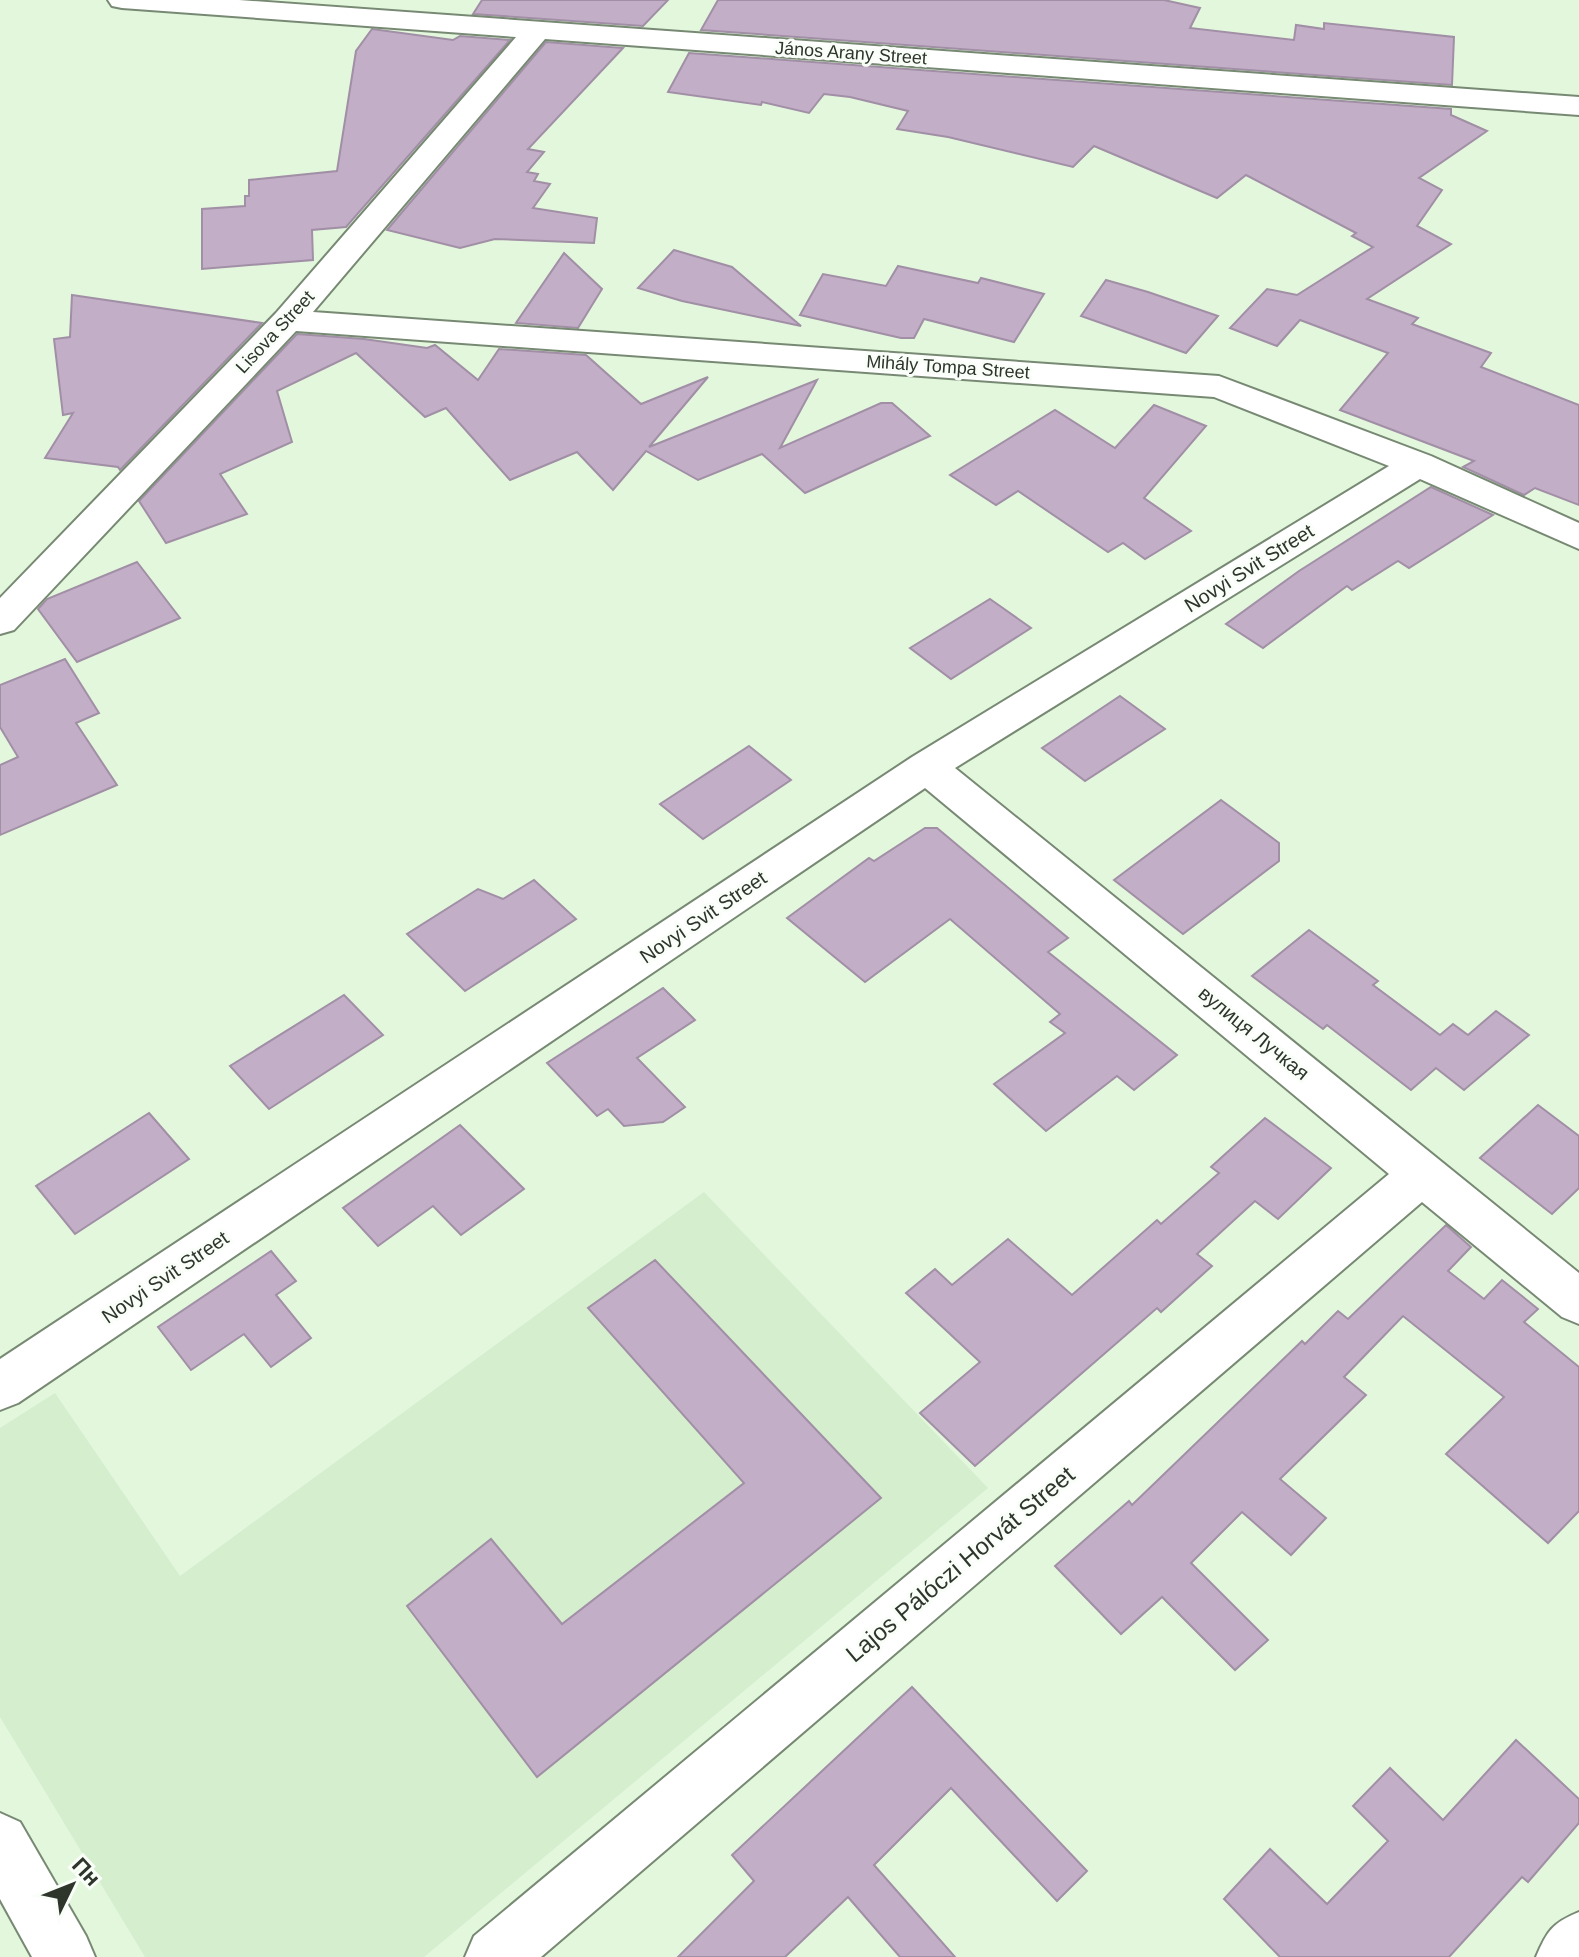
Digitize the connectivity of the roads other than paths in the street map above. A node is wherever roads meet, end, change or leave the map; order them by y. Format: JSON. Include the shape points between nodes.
{"nodes":[{"id":1,"x":122,"y":0,"type":"edge"},
{"id":2,"x":537,"y":31,"type":"junction"},
{"id":3,"x":1579,"y":106,"type":"edge"},
{"id":4,"x":288,"y":320,"type":"junction"},
{"id":5,"x":1418,"y":464,"type":"junction"},
{"id":6,"x":1579,"y":537,"type":"edge"},
{"id":7,"x":0,"y":621,"type":"edge"},
{"id":8,"x":926,"y":767,"type":"junction"},
{"id":9,"x":1424,"y":1172,"type":"junction"},
{"id":10,"x":1579,"y":1302,"type":"edge"},
{"id":11,"x":0,"y":1387,"type":"edge"},
{"id":12,"x":0,"y":1842,"type":"edge"},
{"id":13,"x":1579,"y":1942,"type":"edge"},
{"id":14,"x":65,"y":1957,"type":"edge"},
{"id":15,"x":495,"y":1957,"type":"edge"},
{"id":16,"x":1566,"y":1957,"type":"edge"}],
"edges":[{"from":1,"to":2,"type":"street","name":"János Arany Street"},
{"from":2,"to":3,"type":"street","name":"János Arany Street"},
{"from":2,"to":4,"type":"street","name":"Lisova Street"},
{"from":4,"to":5,"type":"street","name":"Mihály Tompa Street","via":[[1219,387]]},
{"from":4,"to":7,"type":"street","name":"Lisova Street"},
{"from":5,"to":6,"type":"street","name":"Mihály Tompa Street"},
{"from":5,"to":8,"type":"street","name":"Novyi Svit Street"},
{"from":8,"to":9,"type":"street","name":"вулиця Лучкая"},
{"from":8,"to":11,"type":"street","name":"Novyi Svit Street"},
{"from":9,"to":10,"type":"street","name":"вулиця Лучкая"},
{"from":9,"to":15,"type":"street","name":"Lajos Pálóczi Horvát Street"},
{"from":12,"to":14,"type":"street"},
{"from":13,"to":16,"type":"street"}]}
